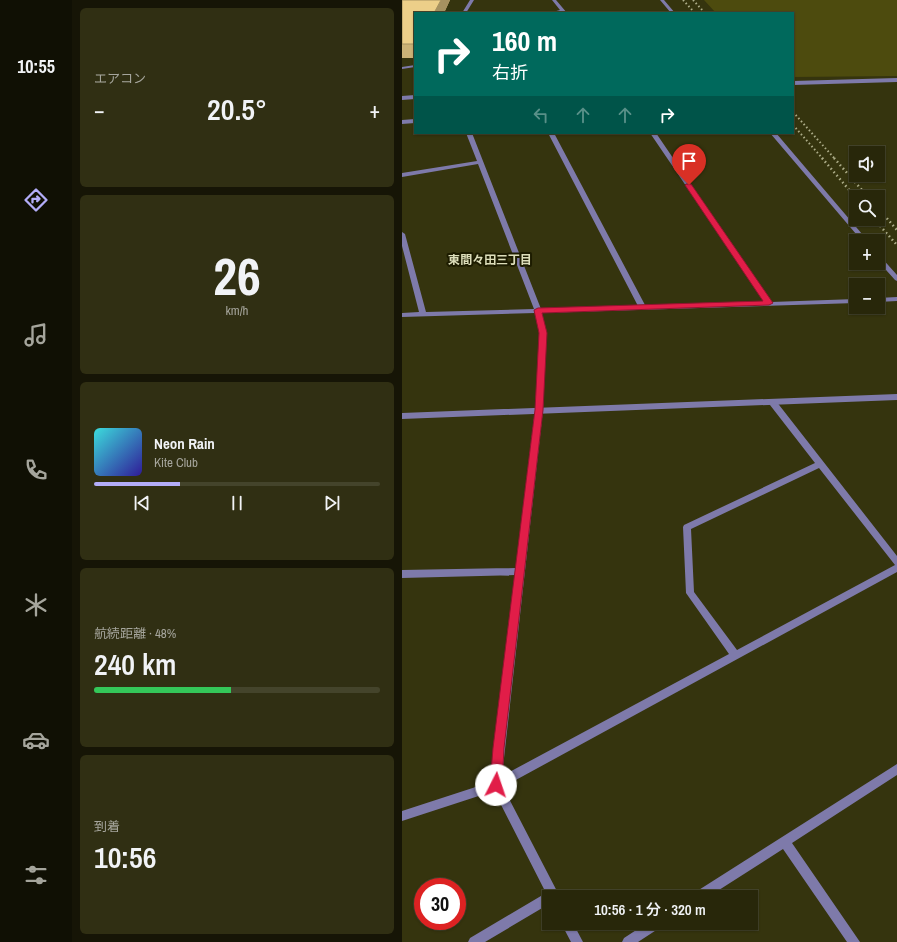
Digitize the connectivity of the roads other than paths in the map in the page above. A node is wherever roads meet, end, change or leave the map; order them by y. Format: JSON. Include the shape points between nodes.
{"nodes":[{"id":1,"x":472,"y":0,"type":"edge"},
{"id":2,"x":554,"y":0,"type":"edge"},
{"id":3,"x":662,"y":0,"type":"edge"},
{"id":4,"x":465,"y":12,"type":"edge"},
{"id":5,"x":564,"y":12,"type":"edge"},
{"id":6,"x":672,"y":12,"type":"edge"},
{"id":7,"x":414,"y":66,"type":"edge"},
{"id":8,"x":402,"y":68,"type":"edge"},
{"id":9,"x":897,"y":80,"type":"edge"},
{"id":10,"x":794,"y":83,"type":"edge"},
{"id":11,"x":414,"y":97,"type":"edge"},
{"id":12,"x":402,"y":98,"type":"edge"},
{"id":13,"x":414,"y":121,"type":"edge"},
{"id":14,"x":402,"y":122,"type":"edge"},
{"id":15,"x":469,"y":134,"type":"edge"},
{"id":16,"x":552,"y":134,"type":"edge"},
{"id":17,"x":654,"y":134,"type":"edge"},
{"id":18,"x":774,"y":134,"type":"edge"},
{"id":19,"x":480,"y":162,"type":"junction"},
{"id":20,"x":402,"y":175,"type":"edge"},
{"id":21,"x":402,"y":234,"type":"edge"},
{"id":22,"x":859,"y":234,"type":"edge"},
{"id":23,"x":885,"y":264,"type":"edge"},
{"id":24,"x":897,"y":279,"type":"edge"},
{"id":25,"x":897,"y":299,"type":"edge"},
{"id":26,"x":885,"y":300,"type":"edge"},
{"id":27,"x":849,"y":301,"type":"edge"},
{"id":28,"x":769,"y":303,"type":"junction"},
{"id":29,"x":642,"y":307,"type":"junction"},
{"id":30,"x":538,"y":310,"type":"junction"},
{"id":31,"x":423,"y":314,"type":"junction"},
{"id":32,"x":402,"y":315,"type":"edge"},
{"id":33,"x":897,"y":397,"type":"edge"},
{"id":34,"x":773,"y":403,"type":"junction"},
{"id":35,"x":539,"y":410,"type":"junction"},
{"id":36,"x":402,"y":416,"type":"edge"},
{"id":37,"x":820,"y":464,"type":"junction"},
{"id":38,"x":897,"y":562,"type":"edge"},
{"id":39,"x":897,"y":568,"type":"edge"},
{"id":40,"x":519,"y":571,"type":"junction"},
{"id":41,"x":402,"y":574,"type":"edge"},
{"id":42,"x":736,"y":656,"type":"junction"},
{"id":43,"x":897,"y":768,"type":"edge"},
{"id":44,"x":496,"y":785,"type":"junction"},
{"id":45,"x":402,"y":816,"type":"edge"},
{"id":46,"x":784,"y":841,"type":"junction"},
{"id":47,"x":550,"y":890,"type":"edge"},
{"id":48,"x":709,"y":890,"type":"edge"},
{"id":49,"x":542,"y":902,"type":"edge"},
{"id":50,"x":571,"y":930,"type":"edge"},
{"id":51,"x":646,"y":930,"type":"edge"},
{"id":52,"x":474,"y":942,"type":"edge"},
{"id":53,"x":577,"y":942,"type":"edge"},
{"id":54,"x":628,"y":942,"type":"edge"},
{"id":55,"x":854,"y":942,"type":"edge"}],
"edges":[{"from":1,"to":4,"type":"street"},
{"from":2,"to":5,"type":"street"},
{"from":3,"to":6,"type":"street"},
{"from":7,"to":8,"type":"street"},
{"from":9,"to":10,"type":"street"},
{"from":11,"to":12,"type":"street"},
{"from":13,"to":14,"type":"street"},
{"from":15,"to":19,"type":"street"},
{"from":16,"to":29,"type":"street"},
{"from":17,"to":28,"type":"street"},
{"from":18,"to":22,"type":"street"},
{"from":19,"to":20,"type":"street"},
{"from":19,"to":30,"type":"street"},
{"from":21,"to":31,"type":"street"},
{"from":23,"to":24,"type":"street"},
{"from":25,"to":26,"type":"street"},
{"from":27,"to":28,"type":"street"},
{"from":28,"to":29,"type":"street"},
{"from":29,"to":30,"type":"street"},
{"from":30,"to":31,"type":"street"},
{"from":30,"to":35,"type":"street","via":[[543,333]]},
{"from":31,"to":32,"type":"street"},
{"from":33,"to":34,"type":"street"},
{"from":34,"to":35,"type":"street"},
{"from":34,"to":37,"type":"street"},
{"from":35,"to":36,"type":"street"},
{"from":35,"to":40,"type":"street"},
{"from":37,"to":38,"type":"street"},
{"from":37,"to":42,"type":"street","via":[[687,528],[690,593]]},
{"from":39,"to":42,"type":"street"},
{"from":40,"to":41,"type":"street"},
{"from":40,"to":44,"type":"street"},
{"from":42,"to":44,"type":"street"},
{"from":43,"to":46,"type":"street"},
{"from":44,"to":45,"type":"street"},
{"from":44,"to":47,"type":"street"},
{"from":46,"to":48,"type":"street"},
{"from":46,"to":55,"type":"street"},
{"from":49,"to":52,"type":"street"},
{"from":50,"to":53,"type":"street"},
{"from":51,"to":54,"type":"street"}]}
